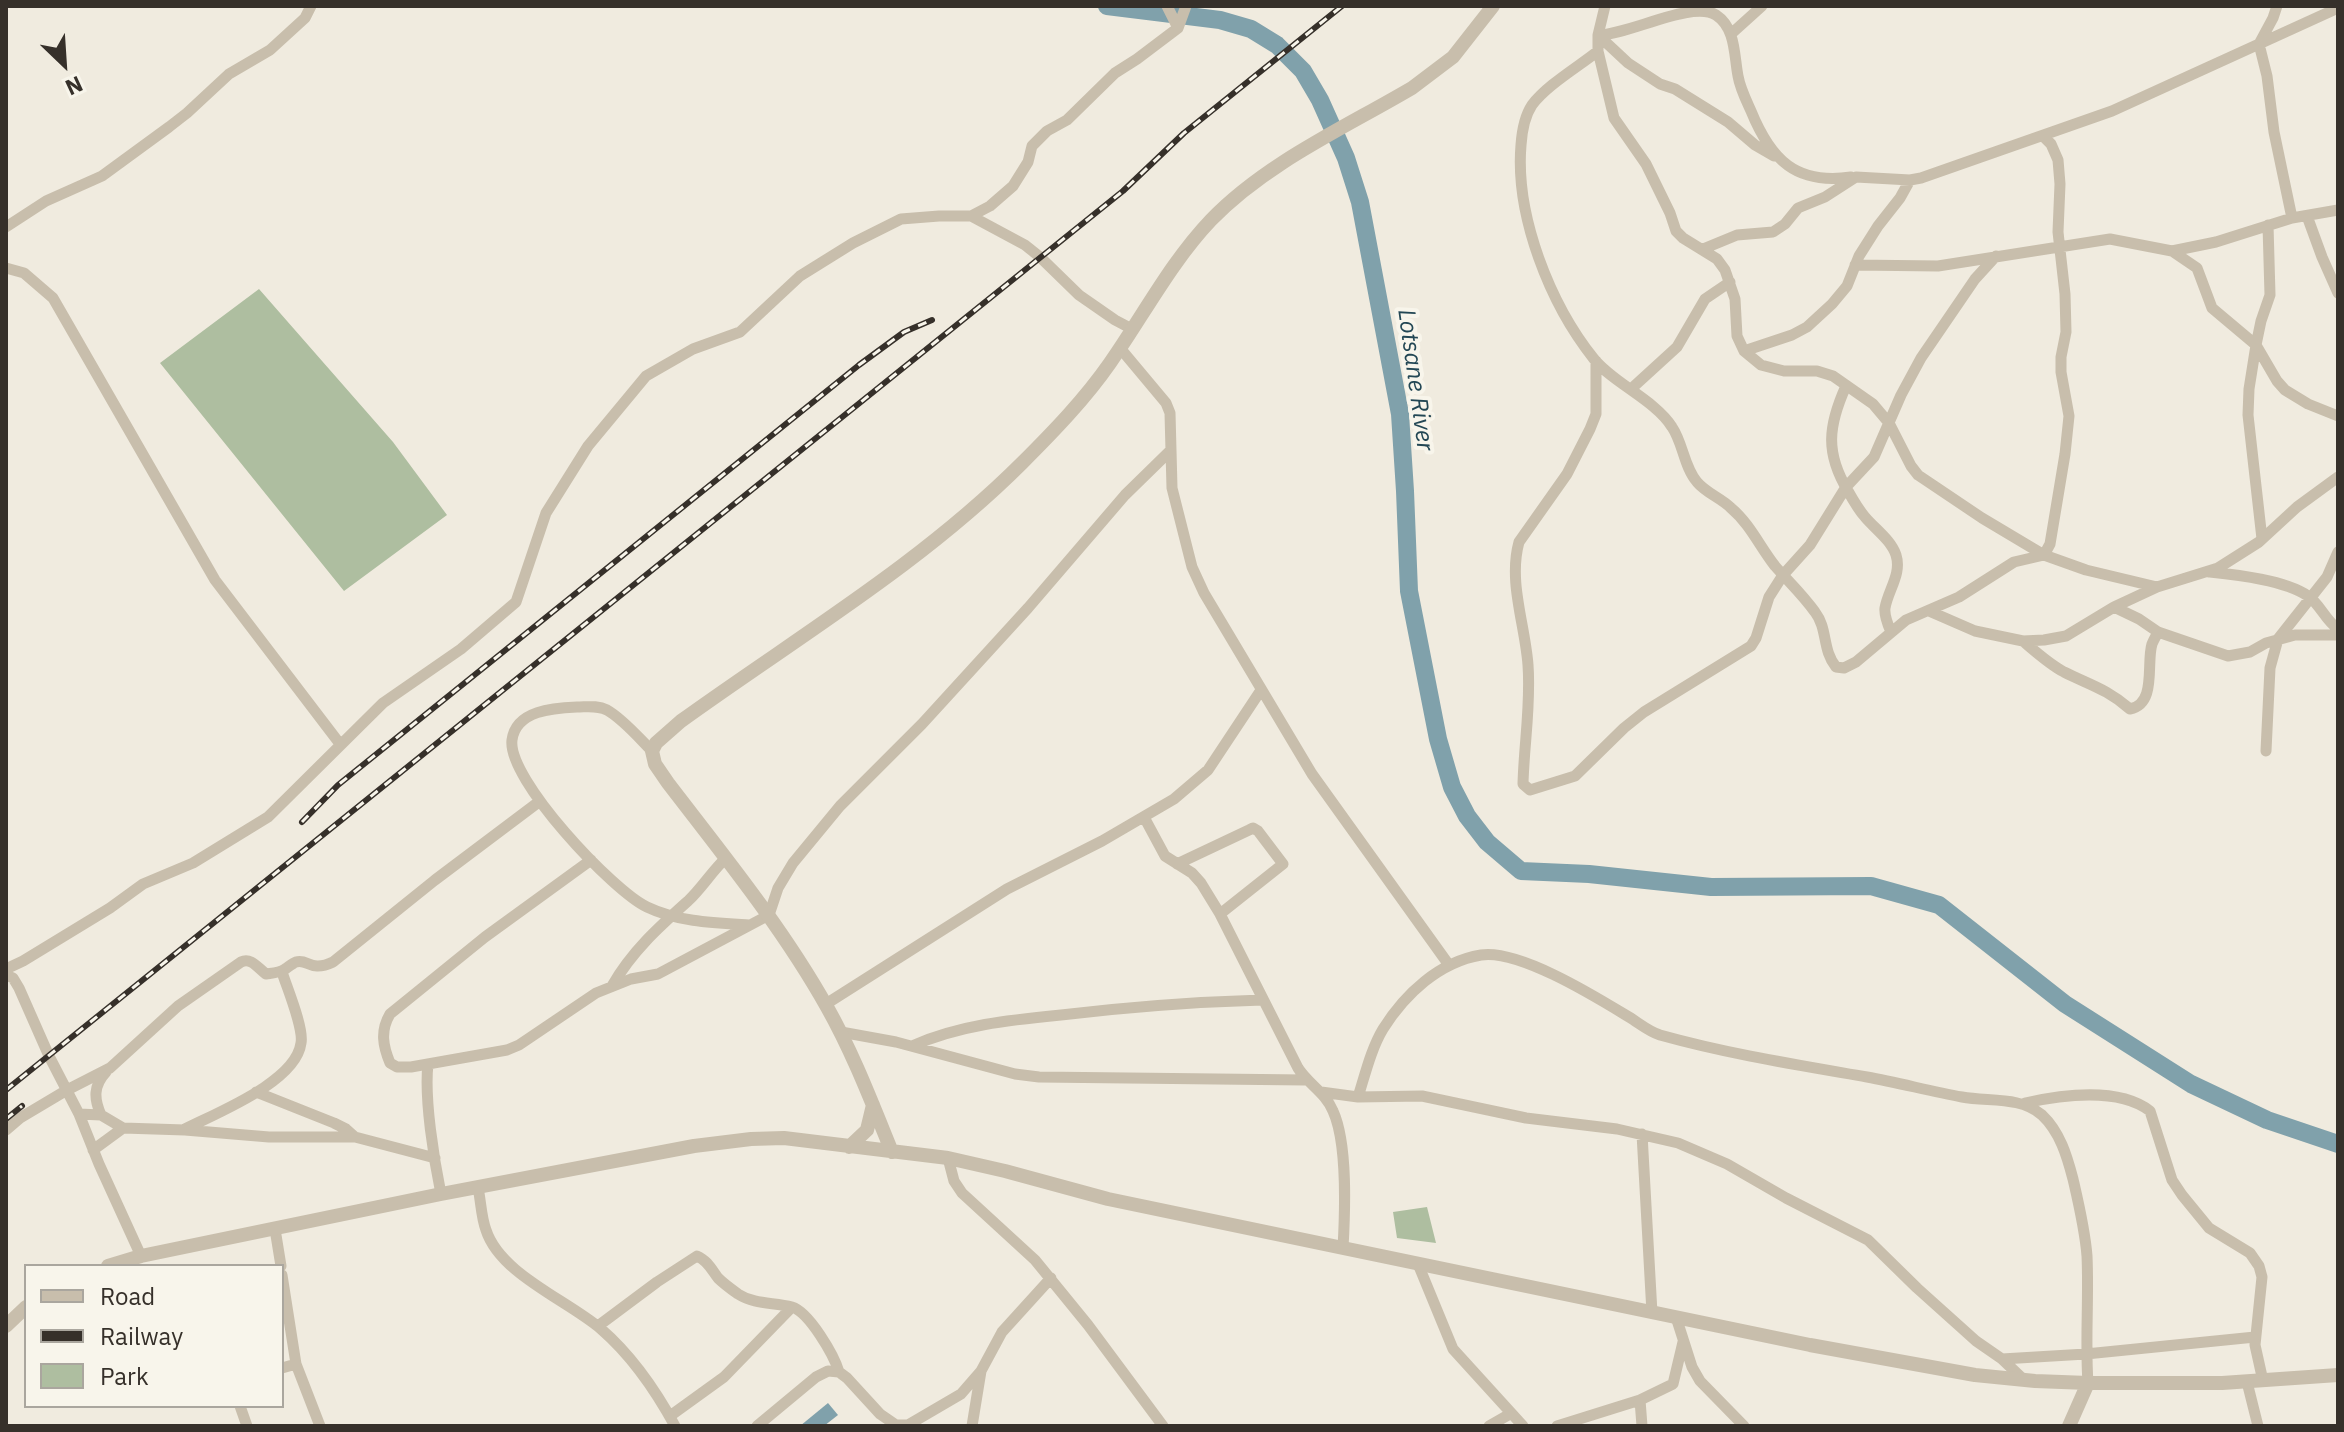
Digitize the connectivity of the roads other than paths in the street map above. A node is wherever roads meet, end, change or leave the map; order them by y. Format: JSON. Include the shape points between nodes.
{"nodes":[{"id":1,"x":311,"y":6,"type":"edge"},
{"id":2,"x":1167,"y":6,"type":"edge"},
{"id":3,"x":1186,"y":6,"type":"edge"},
{"id":4,"x":1493,"y":6,"type":"edge"},
{"id":5,"x":1605,"y":6,"type":"edge"},
{"id":6,"x":2277,"y":6,"type":"edge"},
{"id":7,"x":1759,"y":7,"type":"edge"},
{"id":8,"x":2338,"y":8,"type":"edge"},
{"id":9,"x":1178,"y":28,"type":"junction"},
{"id":10,"x":1731,"y":34,"type":"junction"},
{"id":11,"x":1598,"y":35,"type":"junction"},
{"id":12,"x":2259,"y":44,"type":"junction"},
{"id":13,"x":1598,"y":51,"type":"junction"},
{"id":14,"x":2043,"y":136,"type":"junction"},
{"id":15,"x":1777,"y":158,"type":"junction"},
{"id":16,"x":1856,"y":177,"type":"junction"},
{"id":17,"x":1910,"y":180,"type":"junction"},
{"id":18,"x":2338,"y":210,"type":"edge"},
{"id":19,"x":971,"y":216,"type":"junction"},
{"id":20,"x":2307,"y":216,"type":"junction"},
{"id":21,"x":2292,"y":218,"type":"junction"},
{"id":22,"x":2268,"y":225,"type":"junction"},
{"id":23,"x":6,"y":227,"type":"edge"},
{"id":24,"x":2059,"y":246,"type":"junction"},
{"id":25,"x":1703,"y":249,"type":"junction"},
{"id":26,"x":2172,"y":251,"type":"junction"},
{"id":27,"x":1996,"y":256,"type":"junction"},
{"id":28,"x":1855,"y":265,"type":"junction"},
{"id":29,"x":6,"y":268,"type":"edge"},
{"id":30,"x":1730,"y":282,"type":"junction"},
{"id":31,"x":2338,"y":293,"type":"edge"},
{"id":32,"x":1132,"y":329,"type":"junction"},
{"id":33,"x":2256,"y":345,"type":"junction"},
{"id":34,"x":1120,"y":348,"type":"junction"},
{"id":35,"x":1744,"y":351,"type":"junction"},
{"id":36,"x":1596,"y":361,"type":"junction"},
{"id":37,"x":1846,"y":386,"type":"junction"},
{"id":38,"x":1631,"y":389,"type":"junction"},
{"id":39,"x":2338,"y":416,"type":"edge"},
{"id":40,"x":1889,"y":423,"type":"junction"},
{"id":41,"x":1170,"y":451,"type":"junction"},
{"id":42,"x":2338,"y":477,"type":"edge"},
{"id":43,"x":1846,"y":487,"type":"junction"},
{"id":44,"x":2262,"y":539,"type":"junction"},
{"id":45,"x":2338,"y":552,"type":"edge"},
{"id":46,"x":2044,"y":555,"type":"junction"},
{"id":47,"x":2208,"y":572,"type":"junction"},
{"id":48,"x":1783,"y":575,"type":"junction"},
{"id":49,"x":2157,"y":587,"type":"junction"},
{"id":50,"x":2310,"y":597,"type":"junction"},
{"id":51,"x":2114,"y":607,"type":"junction"},
{"id":52,"x":1929,"y":611,"type":"junction"},
{"id":53,"x":1891,"y":632,"type":"junction"},
{"id":54,"x":2158,"y":632,"type":"junction"},
{"id":55,"x":2338,"y":632,"type":"edge"},
{"id":56,"x":2278,"y":639,"type":"junction"},
{"id":57,"x":2023,"y":641,"type":"junction"},
{"id":58,"x":1261,"y":690,"type":"junction"},
{"id":59,"x":340,"y":744,"type":"junction"},
{"id":60,"x":652,"y":751,"type":"junction"},
{"id":61,"x":2266,"y":751,"type":"dead end"},
{"id":62,"x":540,"y":801,"type":"junction"},
{"id":63,"x":1144,"y":817,"type":"junction"},
{"id":64,"x":726,"y":858,"type":"junction"},
{"id":65,"x":591,"y":860,"type":"junction"},
{"id":66,"x":1177,"y":864,"type":"junction"},
{"id":67,"x":1220,"y":914,"type":"junction"},
{"id":68,"x":670,"y":915,"type":"junction"},
{"id":69,"x":769,"y":915,"type":"junction"},
{"id":70,"x":749,"y":925,"type":"junction"},
{"id":71,"x":1449,"y":965,"type":"junction"},
{"id":72,"x":6,"y":972,"type":"edge"},
{"id":73,"x":282,"y":972,"type":"junction"},
{"id":74,"x":612,"y":987,"type":"junction"},
{"id":75,"x":1262,"y":1000,"type":"junction"},
{"id":76,"x":826,"y":1004,"type":"junction"},
{"id":77,"x":841,"y":1032,"type":"junction"},
{"id":78,"x":912,"y":1046,"type":"junction"},
{"id":79,"x":428,"y":1064,"type":"junction"},
{"id":80,"x":110,"y":1068,"type":"junction"},
{"id":81,"x":1305,"y":1080,"type":"junction"},
{"id":82,"x":67,"y":1090,"type":"junction"},
{"id":83,"x":256,"y":1092,"type":"junction"},
{"id":84,"x":1321,"y":1092,"type":"junction"},
{"id":85,"x":1358,"y":1097,"type":"junction"},
{"id":86,"x":2025,"y":1103,"type":"junction"},
{"id":87,"x":873,"y":1105,"type":"junction"},
{"id":88,"x":79,"y":1114,"type":"junction"},
{"id":89,"x":101,"y":1115,"type":"junction"},
{"id":90,"x":123,"y":1128,"type":"junction"},
{"id":91,"x":6,"y":1130,"type":"edge"},
{"id":92,"x":185,"y":1130,"type":"junction"},
{"id":93,"x":1642,"y":1134,"type":"junction"},
{"id":94,"x":355,"y":1137,"type":"junction"},
{"id":95,"x":849,"y":1147,"type":"junction"},
{"id":96,"x":93,"y":1150,"type":"junction"},
{"id":97,"x":892,"y":1152,"type":"junction"},
{"id":98,"x":435,"y":1158,"type":"junction"},
{"id":99,"x":948,"y":1158,"type":"junction"},
{"id":100,"x":478,"y":1188,"type":"junction"},
{"id":101,"x":441,"y":1194,"type":"junction"},
{"id":102,"x":275,"y":1229,"type":"junction"},
{"id":103,"x":1343,"y":1248,"type":"junction"},
{"id":104,"x":141,"y":1256,"type":"junction"},
{"id":105,"x":115,"y":1264,"type":"edge"},
{"id":106,"x":281,"y":1264,"type":"edge"},
{"id":107,"x":1418,"y":1264,"type":"junction"},
{"id":108,"x":1051,"y":1278,"type":"junction"},
{"id":109,"x":284,"y":1288,"type":"edge"},
{"id":110,"x":792,"y":1307,"type":"junction"},
{"id":111,"x":24,"y":1309,"type":"edge"},
{"id":112,"x":1652,"y":1313,"type":"junction"},
{"id":113,"x":1676,"y":1317,"type":"junction"},
{"id":114,"x":6,"y":1326,"type":"edge"},
{"id":115,"x":598,"y":1326,"type":"junction"},
{"id":116,"x":2255,"y":1337,"type":"junction"},
{"id":117,"x":1683,"y":1342,"type":"junction"},
{"id":118,"x":2086,"y":1354,"type":"junction"},
{"id":119,"x":2002,"y":1359,"type":"junction"},
{"id":120,"x":296,"y":1364,"type":"junction"},
{"id":121,"x":284,"y":1367,"type":"edge"},
{"id":122,"x":981,"y":1371,"type":"junction"},
{"id":123,"x":839,"y":1372,"type":"junction"},
{"id":124,"x":2338,"y":1375,"type":"edge"},
{"id":125,"x":2024,"y":1380,"type":"junction"},
{"id":126,"x":1700,"y":1381,"type":"junction"},
{"id":127,"x":2263,"y":1381,"type":"junction"},
{"id":128,"x":2247,"y":1382,"type":"junction"},
{"id":129,"x":2088,"y":1383,"type":"junction"},
{"id":130,"x":1673,"y":1384,"type":"junction"},
{"id":131,"x":1640,"y":1400,"type":"junction"},
{"id":132,"x":1510,"y":1414,"type":"junction"},
{"id":133,"x":673,"y":1421,"type":"edge"},
{"id":134,"x":320,"y":1426,"type":"edge"},
{"id":135,"x":757,"y":1426,"type":"edge"},
{"id":136,"x":972,"y":1426,"type":"edge"},
{"id":137,"x":1163,"y":1426,"type":"edge"},
{"id":138,"x":1489,"y":1426,"type":"edge"},
{"id":139,"x":1523,"y":1426,"type":"edge"},
{"id":140,"x":1557,"y":1426,"type":"edge"},
{"id":141,"x":1642,"y":1426,"type":"edge"},
{"id":142,"x":1744,"y":1426,"type":"edge"},
{"id":143,"x":2069,"y":1426,"type":"edge"},
{"id":144,"x":2258,"y":1426,"type":"edge"}],
"edges":[{"from":1,"to":23,"type":"street","via":[[270,50],[229,74],[187,113],[102,176],[46,201]]},
{"from":2,"to":9,"type":"street"},
{"from":3,"to":9,"type":"street"},
{"from":4,"to":32,"type":"street","via":[[1453,57],[1412,88],[1303,151],[1234,199],[1182,255]]},
{"from":5,"to":11,"type":"street"},
{"from":6,"to":12,"type":"street"},
{"from":7,"to":10,"type":"street"},
{"from":8,"to":12,"type":"street"},
{"from":9,"to":19,"type":"street","via":[[1047,131],[1032,146],[1013,186]]},
{"from":10,"to":11,"type":"street","via":[[1716,15],[1704,11]]},
{"from":10,"to":15,"type":"street","via":[[1739,80]]},
{"from":11,"to":13,"type":"street"},
{"from":11,"to":15,"type":"street","via":[[1628,63],[1728,122]]},
{"from":12,"to":14,"type":"street","via":[[2112,111]]},
{"from":12,"to":21,"type":"street"},
{"from":13,"to":25,"type":"street","via":[[1614,118],[1646,164],[1676,231]]},
{"from":13,"to":36,"type":"street","via":[[1533,104],[1525,119],[1519,165],[1527,222],[1548,282]]},
{"from":14,"to":17,"type":"street"},
{"from":14,"to":24,"type":"street","via":[[2058,160]]},
{"from":15,"to":16,"type":"street","via":[[1806,176]]},
{"from":16,"to":17,"type":"street"},
{"from":16,"to":25,"type":"street","via":[[1798,208],[1773,232],[1737,235]]},
{"from":17,"to":28,"type":"street"},
{"from":18,"to":20,"type":"street"},
{"from":19,"to":32,"type":"street","via":[[1025,245],[1079,295]]},
{"from":19,"to":59,"type":"street","via":[[901,219],[800,276],[740,332],[693,349],[646,376],[588,446],[546,513],[516,602],[461,649],[383,703]]},
{"from":20,"to":21,"type":"street"},
{"from":20,"to":31,"type":"street"},
{"from":21,"to":22,"type":"street"},
{"from":22,"to":26,"type":"street"},
{"from":22,"to":33,"type":"street","via":[[2270,295]]},
{"from":24,"to":26,"type":"street","via":[[2110,239]]},
{"from":24,"to":27,"type":"street"},
{"from":24,"to":46,"type":"street","via":[[2066,332],[2061,372],[2069,424]]},
{"from":25,"to":30,"type":"street","via":[[1717,259]]},
{"from":26,"to":33,"type":"street","via":[[2197,268],[2215,311]]},
{"from":27,"to":28,"type":"street","via":[[1938,266]]},
{"from":27,"to":40,"type":"street","via":[[1921,358]]},
{"from":28,"to":35,"type":"street","via":[[1840,296],[1807,327]]},
{"from":29,"to":59,"type":"street","via":[[24,273],[53,298],[215,580]]},
{"from":30,"to":35,"type":"street"},
{"from":30,"to":38,"type":"street","via":[[1705,299],[1677,347]]},
{"from":32,"to":34,"type":"street"},
{"from":33,"to":39,"type":"street","via":[[2285,390]]},
{"from":33,"to":44,"type":"street","via":[[2248,415]]},
{"from":34,"to":41,"type":"street","via":[[1166,403]]},
{"from":34,"to":60,"type":"street","via":[[1021,465],[962,518],[878,585],[681,721]]},
{"from":35,"to":37,"type":"street","via":[[1761,365],[1817,371]]},
{"from":36,"to":38,"type":"street"},
{"from":36,"to":48,"type":"street","via":[[1596,414],[1590,429],[1517,551],[1514,571],[1528,665],[1526,788],[1575,776],[1644,712],[1751,646]]},
{"from":37,"to":40,"type":"street"},
{"from":37,"to":43,"type":"street","via":[[1831,438],[1837,473]]},
{"from":38,"to":48,"type":"street","via":[[1672,427],[1698,483],[1737,513]]},
{"from":40,"to":43,"type":"street","via":[[1874,457]]},
{"from":40,"to":46,"type":"street","via":[[1918,475]]},
{"from":41,"to":58,"type":"street","via":[[1172,488],[1192,567]]},
{"from":41,"to":69,"type":"street","via":[[922,724],[840,806],[793,863]]},
{"from":42,"to":44,"type":"street"},
{"from":43,"to":48,"type":"street","via":[[1810,545]]},
{"from":43,"to":53,"type":"street","via":[[1895,554],[1898,567],[1885,607]]},
{"from":44,"to":47,"type":"street"},
{"from":45,"to":50,"type":"street"},
{"from":46,"to":49,"type":"street"},
{"from":46,"to":52,"type":"street","via":[[2014,562]]},
{"from":47,"to":49,"type":"street"},
{"from":47,"to":50,"type":"street","via":[[2271,581]]},
{"from":48,"to":53,"type":"street","via":[[1821,622],[1826,651],[1836,667],[1856,662]]},
{"from":49,"to":51,"type":"street"},
{"from":50,"to":55,"type":"street"},
{"from":50,"to":56,"type":"street"},
{"from":51,"to":54,"type":"street"},
{"from":51,"to":57,"type":"street","via":[[2066,636]]},
{"from":52,"to":53,"type":"street"},
{"from":52,"to":57,"type":"street","via":[[1975,631]]},
{"from":54,"to":56,"type":"street","via":[[2228,656]]},
{"from":54,"to":57,"type":"street","via":[[2148,688],[2135,709],[2045,660]]},
{"from":55,"to":56,"type":"street"},
{"from":56,"to":61,"type":"street","via":[[2270,668]]},
{"from":58,"to":63,"type":"street","via":[[1208,770]]},
{"from":58,"to":71,"type":"street","via":[[1312,774]]},
{"from":59,"to":72,"type":"street","via":[[268,817],[193,863],[143,884]]},
{"from":60,"to":62,"type":"street","via":[[609,711],[597,707],[533,714],[518,725],[512,740],[518,766]]},
{"from":60,"to":64,"type":"street","via":[[668,783]]},
{"from":62,"to":65,"type":"street"},
{"from":62,"to":73,"type":"street","via":[[333,962],[314,967],[299,961]]},
{"from":63,"to":66,"type":"street","via":[[1165,856]]},
{"from":63,"to":76,"type":"street","via":[[1014,884]]},
{"from":64,"to":68,"type":"street"},
{"from":64,"to":69,"type":"street"},
{"from":65,"to":68,"type":"street","via":[[646,907]]},
{"from":65,"to":79,"type":"street","via":[[390,1014],[383,1035],[390,1063]]},
{"from":66,"to":67,"type":"street","via":[[1201,883]]},
{"from":66,"to":67,"type":"street","via":[[1253,828],[1258,831],[1283,864]]},
{"from":67,"to":75,"type":"street"},
{"from":68,"to":70,"type":"street"},
{"from":68,"to":74,"type":"street"},
{"from":69,"to":70,"type":"street"},
{"from":69,"to":76,"type":"street"},
{"from":70,"to":74,"type":"street","via":[[658,974]]},
{"from":71,"to":85,"type":"street","via":[[1430,976],[1382,1030]]},
{"from":71,"to":86,"type":"street","via":[[1496,954],[1548,971],[1657,1034],[1964,1098]]},
{"from":72,"to":82,"type":"street","via":[[19,988]]},
{"from":73,"to":80,"type":"street","via":[[266,974],[250,961],[241,962],[178,1006]]},
{"from":73,"to":83,"type":"street","via":[[302,1044],[291,1064]]},
{"from":74,"to":79,"type":"street","via":[[519,1045]]},
{"from":75,"to":78,"type":"street","via":[[998,1022]]},
{"from":75,"to":81,"type":"street"},
{"from":76,"to":77,"type":"street"},
{"from":77,"to":78,"type":"street"},
{"from":77,"to":87,"type":"street"},
{"from":78,"to":81,"type":"street","via":[[1039,1077]]},
{"from":79,"to":98,"type":"street"},
{"from":80,"to":82,"type":"street"},
{"from":80,"to":89,"type":"street","via":[[95,1092]]},
{"from":81,"to":84,"type":"street"},
{"from":82,"to":88,"type":"street"},
{"from":82,"to":91,"type":"street"},
{"from":83,"to":92,"type":"street"},
{"from":83,"to":94,"type":"street","via":[[334,1123]]},
{"from":84,"to":85,"type":"street"},
{"from":84,"to":103,"type":"street","via":[[1333,1110],[1340,1137]]},
{"from":85,"to":93,"type":"street","via":[[1422,1096]]},
{"from":86,"to":116,"type":"street","via":[[2079,1094],[2132,1102],[2150,1111],[2172,1180],[2182,1195],[2209,1228],[2250,1253],[2259,1266]]},
{"from":86,"to":118,"type":"street","via":[[2056,1133],[2069,1162],[2087,1259]]},
{"from":87,"to":95,"type":"street","via":[[867,1130]]},
{"from":87,"to":97,"type":"street"},
{"from":88,"to":89,"type":"street"},
{"from":88,"to":96,"type":"street"},
{"from":89,"to":90,"type":"street"},
{"from":90,"to":92,"type":"street"},
{"from":90,"to":96,"type":"street"},
{"from":92,"to":94,"type":"street"},
{"from":93,"to":112,"type":"street"},
{"from":93,"to":119,"type":"street","via":[[1727,1164],[1868,1240]]},
{"from":94,"to":98,"type":"street"},
{"from":95,"to":97,"type":"street"},
{"from":95,"to":100,"type":"street","via":[[751,1139]]},
{"from":96,"to":104,"type":"street"},
{"from":97,"to":99,"type":"street"},
{"from":98,"to":101,"type":"street"},
{"from":99,"to":103,"type":"street","via":[[1108,1199]]},
{"from":99,"to":108,"type":"street","via":[[962,1193]]},
{"from":100,"to":101,"type":"street"},
{"from":100,"to":115,"type":"street","via":[[494,1247]]},
{"from":101,"to":102,"type":"street"},
{"from":102,"to":104,"type":"street"},
{"from":102,"to":106,"type":"street"},
{"from":103,"to":107,"type":"street"},
{"from":104,"to":105,"type":"street"},
{"from":107,"to":112,"type":"street"},
{"from":107,"to":132,"type":"street","via":[[1453,1349]]},
{"from":108,"to":122,"type":"street","via":[[1002,1332]]},
{"from":108,"to":137,"type":"street"},
{"from":109,"to":120,"type":"street"},
{"from":110,"to":115,"type":"street","via":[[744,1298],[697,1256]]},
{"from":110,"to":123,"type":"street","via":[[828,1346]]},
{"from":110,"to":133,"type":"street"},
{"from":111,"to":114,"type":"street"},
{"from":112,"to":113,"type":"street"},
{"from":113,"to":117,"type":"street"},
{"from":113,"to":125,"type":"street"},
{"from":115,"to":133,"type":"street","via":[[633,1363]]},
{"from":116,"to":118,"type":"street"},
{"from":116,"to":127,"type":"street"},
{"from":117,"to":126,"type":"street"},
{"from":117,"to":130,"type":"street"},
{"from":118,"to":119,"type":"street"},
{"from":118,"to":129,"type":"street"},
{"from":119,"to":125,"type":"street"},
{"from":120,"to":121,"type":"street"},
{"from":120,"to":134,"type":"street"},
{"from":122,"to":123,"type":"street","via":[[961,1394],[908,1425],[896,1425],[880,1414]]},
{"from":122,"to":136,"type":"street"},
{"from":123,"to":135,"type":"street","via":[[816,1377]]},
{"from":124,"to":127,"type":"street"},
{"from":125,"to":129,"type":"street"},
{"from":126,"to":130,"type":"street"},
{"from":126,"to":142,"type":"street"},
{"from":127,"to":128,"type":"street"},
{"from":128,"to":129,"type":"street"},
{"from":128,"to":144,"type":"street"},
{"from":129,"to":143,"type":"street"},
{"from":130,"to":131,"type":"street"},
{"from":131,"to":140,"type":"street"},
{"from":131,"to":141,"type":"street"},
{"from":132,"to":138,"type":"street"},
{"from":132,"to":139,"type":"street"}]}
